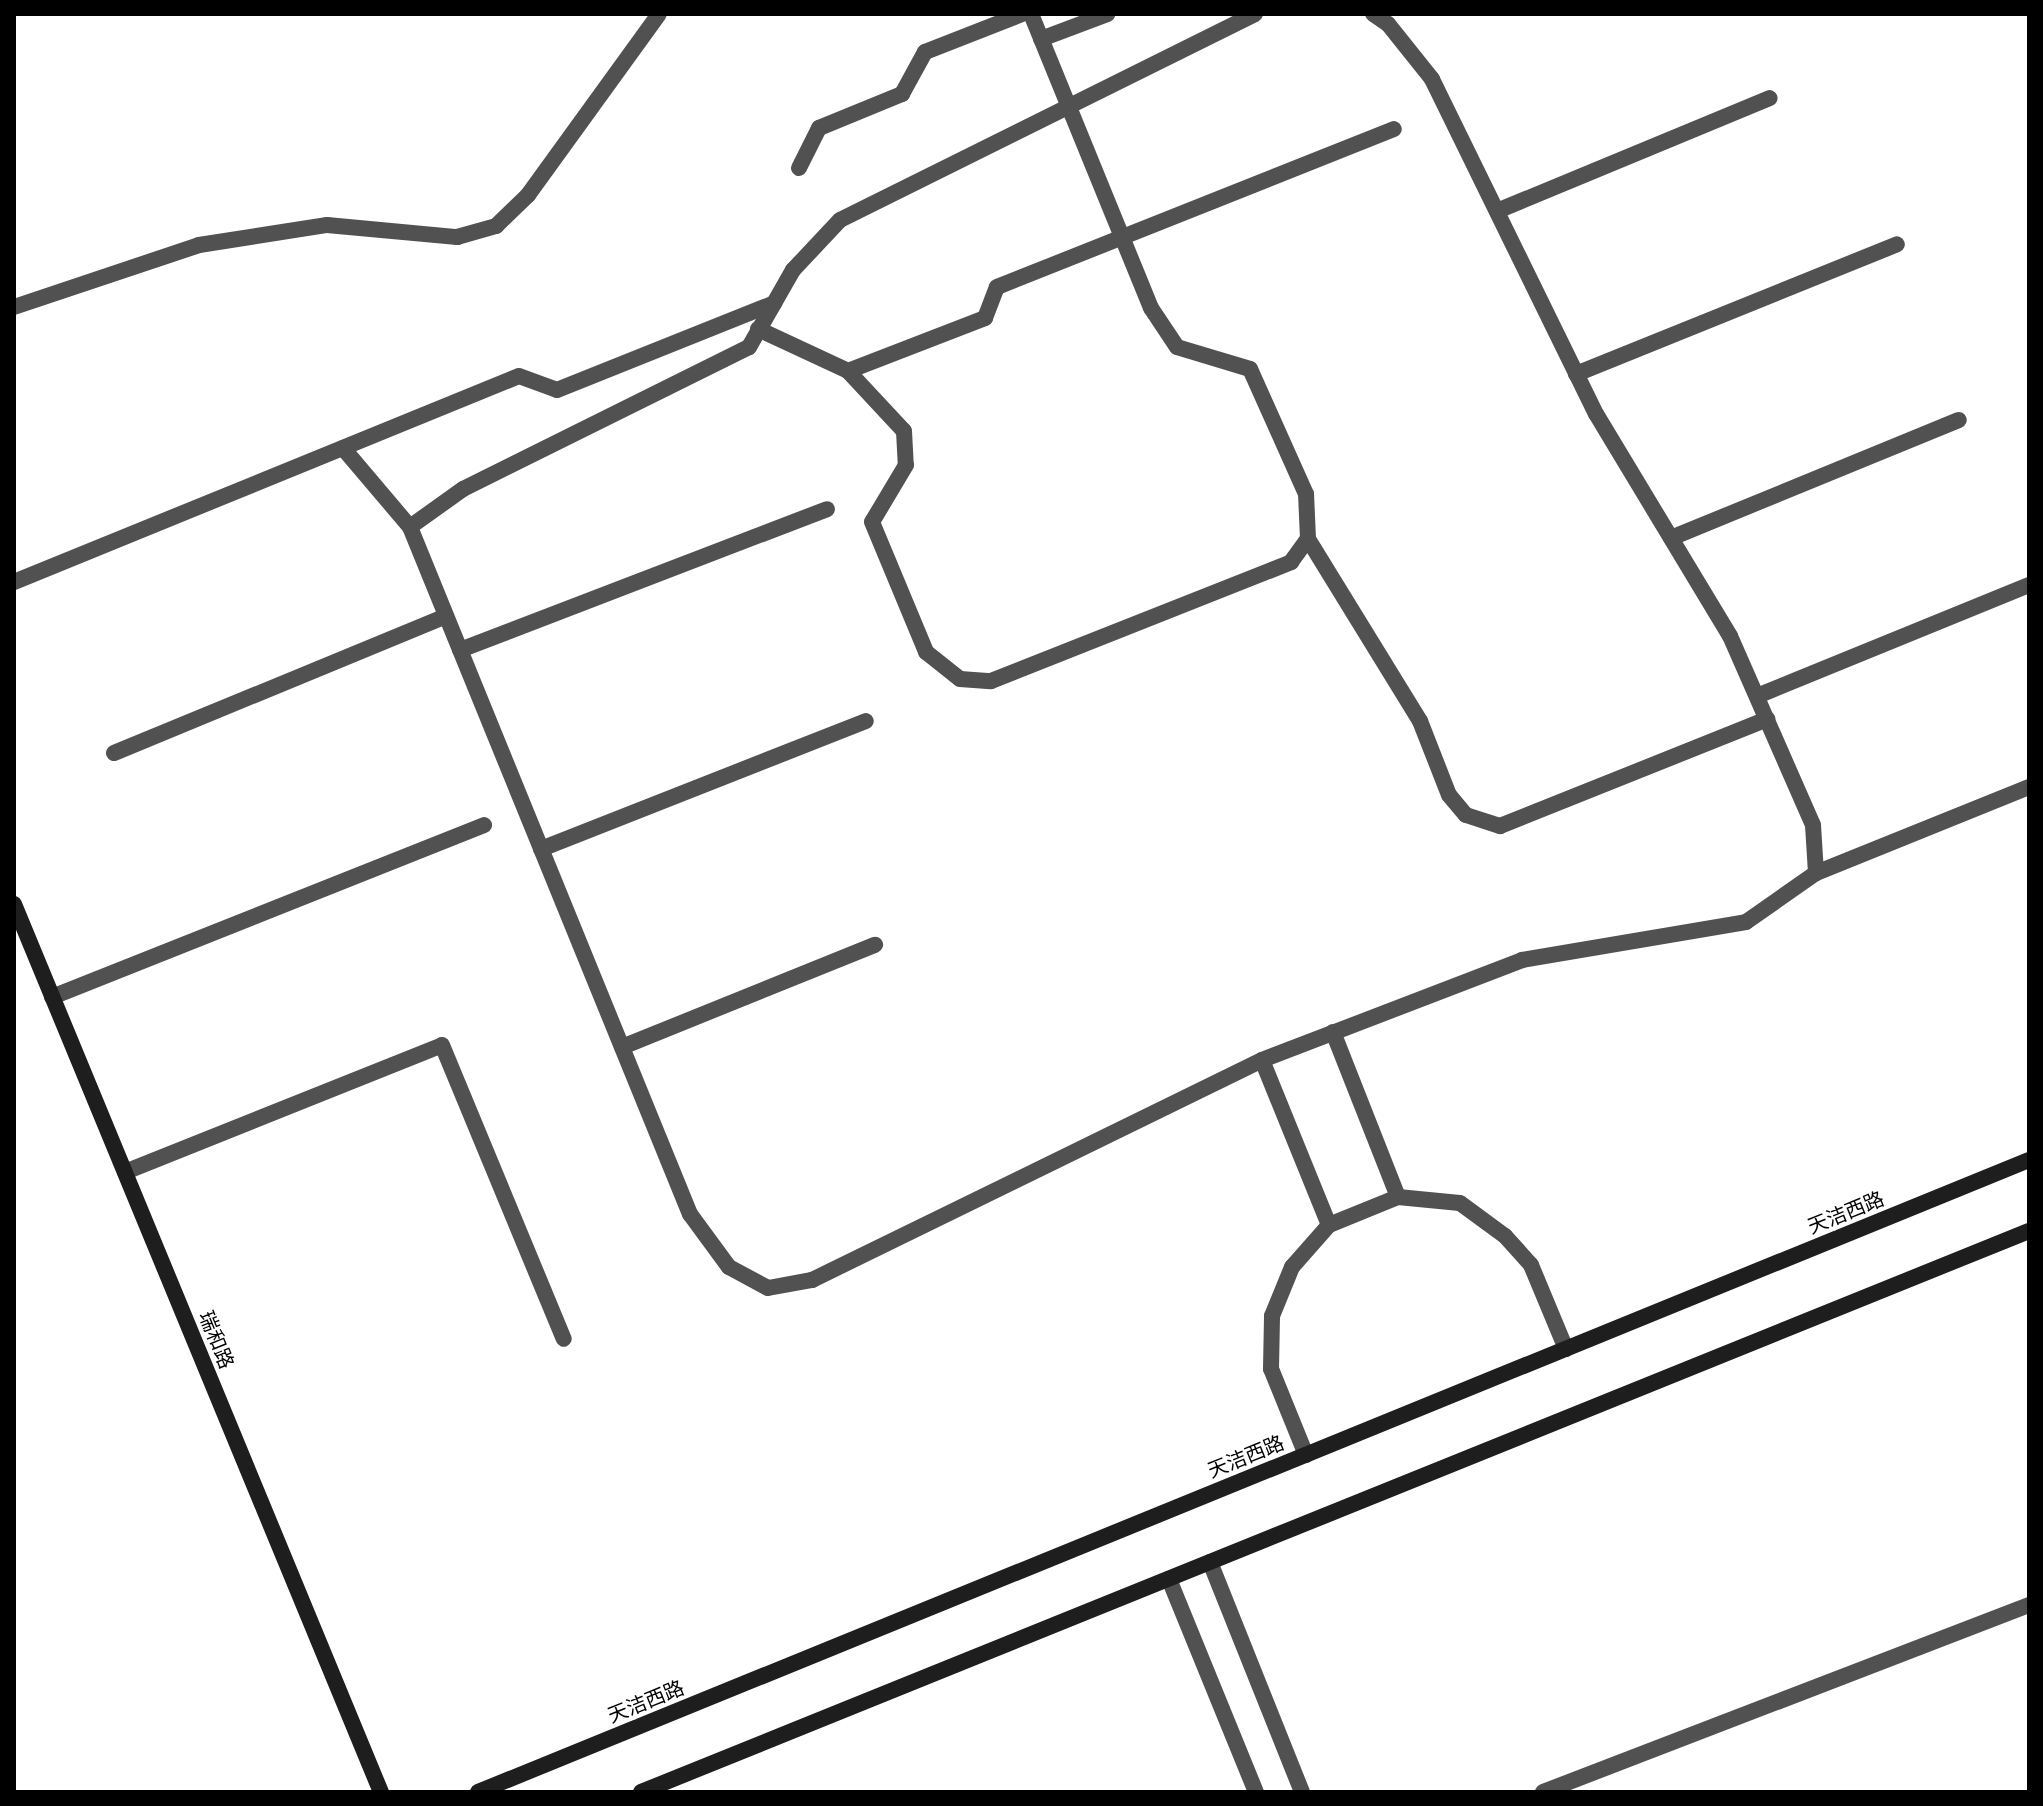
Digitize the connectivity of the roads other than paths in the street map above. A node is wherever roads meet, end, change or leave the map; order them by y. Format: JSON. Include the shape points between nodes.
{"nodes":[{"id":1,"x":659,"y":14,"type":"edge"},
{"id":2,"x":1022,"y":14,"type":"edge"},
{"id":3,"x":1031,"y":14,"type":"edge"},
{"id":4,"x":1107,"y":14,"type":"edge"},
{"id":5,"x":1255,"y":14,"type":"edge"},
{"id":6,"x":1373,"y":14,"type":"edge"},
{"id":7,"x":1041,"y":39,"type":"junction"},
{"id":8,"x":1770,"y":98,"type":"dead end"},
{"id":9,"x":1067,"y":103,"type":"junction"},
{"id":10,"x":1394,"y":129,"type":"dead end"},
{"id":11,"x":799,"y":168,"type":"dead end"},
{"id":12,"x":1497,"y":211,"type":"junction"},
{"id":13,"x":1122,"y":238,"type":"junction"},
{"id":14,"x":1897,"y":244,"type":"dead end"},
{"id":15,"x":774,"y":303,"type":"junction"},
{"id":16,"x":14,"y":307,"type":"edge"},
{"id":17,"x":758,"y":329,"type":"junction"},
{"id":18,"x":848,"y":371,"type":"junction"},
{"id":19,"x":1576,"y":374,"type":"junction"},
{"id":20,"x":1959,"y":420,"type":"dead end"},
{"id":21,"x":343,"y":448,"type":"junction"},
{"id":22,"x":827,"y":509,"type":"dead end"},
{"id":23,"x":410,"y":527,"type":"junction"},
{"id":24,"x":1671,"y":538,"type":"junction"},
{"id":25,"x":1308,"y":539,"type":"junction"},
{"id":26,"x":14,"y":582,"type":"edge"},
{"id":27,"x":2029,"y":585,"type":"edge"},
{"id":28,"x":446,"y":616,"type":"junction"},
{"id":29,"x":460,"y":650,"type":"junction"},
{"id":30,"x":1757,"y":696,"type":"junction"},
{"id":31,"x":1767,"y":719,"type":"junction"},
{"id":32,"x":866,"y":721,"type":"dead end"},
{"id":33,"x":114,"y":753,"type":"dead end"},
{"id":34,"x":2029,"y":787,"type":"edge"},
{"id":35,"x":484,"y":825,"type":"dead end"},
{"id":36,"x":541,"y":849,"type":"junction"},
{"id":37,"x":1816,"y":873,"type":"junction"},
{"id":38,"x":14,"y":904,"type":"edge"},
{"id":39,"x":875,"y":945,"type":"dead end"},
{"id":40,"x":52,"y":997,"type":"junction"},
{"id":41,"x":1333,"y":1032,"type":"junction"},
{"id":42,"x":622,"y":1047,"type":"junction"},
{"id":43,"x":1262,"y":1060,"type":"junction"},
{"id":44,"x":2029,"y":1160,"type":"edge"},
{"id":45,"x":125,"y":1172,"type":"junction"},
{"id":46,"x":1398,"y":1197,"type":"junction"},
{"id":47,"x":1329,"y":1225,"type":"junction"},
{"id":48,"x":2029,"y":1231,"type":"edge"},
{"id":49,"x":564,"y":1339,"type":"dead end"},
{"id":50,"x":1566,"y":1349,"type":"junction"},
{"id":51,"x":1306,"y":1455,"type":"junction"},
{"id":52,"x":1210,"y":1562,"type":"junction"},
{"id":53,"x":1169,"y":1579,"type":"junction"},
{"id":54,"x":2029,"y":1605,"type":"edge"},
{"id":55,"x":381,"y":1792,"type":"edge"},
{"id":56,"x":478,"y":1792,"type":"edge"},
{"id":57,"x":641,"y":1792,"type":"edge"},
{"id":58,"x":1256,"y":1792,"type":"edge"},
{"id":59,"x":1302,"y":1792,"type":"edge"},
{"id":60,"x":1543,"y":1792,"type":"edge"}],
"edges":[{"from":1,"to":16,"type":"street","via":[[528,195],[496,226],[457,237],[327,225],[199,245]]},
{"from":2,"to":11,"type":"street","via":[[925,52],[902,94],[819,128]]},
{"from":3,"to":7,"type":"street"},
{"from":4,"to":7,"type":"street"},
{"from":5,"to":9,"type":"street"},
{"from":6,"to":12,"type":"street","via":[[1388,24],[1432,79]]},
{"from":7,"to":9,"type":"street"},
{"from":8,"to":12,"type":"street"},
{"from":9,"to":13,"type":"street"},
{"from":9,"to":15,"type":"street","via":[[840,220],[793,270]]},
{"from":10,"to":13,"type":"street"},
{"from":12,"to":19,"type":"street"},
{"from":13,"to":18,"type":"street","via":[[997,287],[985,318]]},
{"from":13,"to":25,"type":"street","via":[[1151,308],[1177,347],[1250,369],[1306,494]]},
{"from":14,"to":19,"type":"street"},
{"from":15,"to":17,"type":"street"},
{"from":15,"to":21,"type":"street","via":[[557,390],[519,376]]},
{"from":17,"to":18,"type":"street"},
{"from":17,"to":23,"type":"street","via":[[749,347],[463,489]]},
{"from":18,"to":25,"type":"street","via":[[904,431],[906,465],[872,522],[926,652],[960,679],[991,681],[1291,562]]},
{"from":19,"to":24,"type":"street"},
{"from":20,"to":24,"type":"street"},
{"from":21,"to":23,"type":"street"},
{"from":21,"to":26,"type":"street"},
{"from":22,"to":29,"type":"street"},
{"from":23,"to":28,"type":"street"},
{"from":24,"to":30,"type":"street","via":[[1730,636]]},
{"from":25,"to":31,"type":"street","via":[[1420,721],[1449,795],[1466,815],[1500,826]]},
{"from":27,"to":30,"type":"street"},
{"from":28,"to":29,"type":"street"},
{"from":28,"to":33,"type":"street"},
{"from":29,"to":36,"type":"street"},
{"from":30,"to":31,"type":"street"},
{"from":31,"to":37,"type":"street","via":[[1813,825]]},
{"from":32,"to":36,"type":"street"},
{"from":34,"to":37,"type":"street"},
{"from":35,"to":40,"type":"street"},
{"from":36,"to":42,"type":"street"},
{"from":37,"to":41,"type":"street","via":[[1746,922],[1522,960]]},
{"from":38,"to":40,"type":"main road","name":"瑞和路"},
{"from":39,"to":42,"type":"street"},
{"from":40,"to":45,"type":"main road","name":"瑞和路"},
{"from":41,"to":43,"type":"street"},
{"from":41,"to":46,"type":"street"},
{"from":42,"to":43,"type":"street","via":[[690,1214],[729,1267],[768,1288],[812,1280]]},
{"from":43,"to":47,"type":"street"},
{"from":44,"to":50,"type":"main road","name":"天洁西路"},
{"from":45,"to":49,"type":"street","via":[[442,1045]]},
{"from":45,"to":55,"type":"main road","name":"瑞和路"},
{"from":46,"to":47,"type":"street"},
{"from":46,"to":50,"type":"street","via":[[1460,1203],[1505,1236],[1531,1265]]},
{"from":47,"to":51,"type":"street","via":[[1292,1267],[1272,1316],[1271,1369]]},
{"from":48,"to":52,"type":"main road"},
{"from":50,"to":51,"type":"main road","name":"天洁西路"},
{"from":51,"to":56,"type":"main road","name":"天洁西路"},
{"from":52,"to":53,"type":"main road"},
{"from":52,"to":59,"type":"street"},
{"from":53,"to":57,"type":"main road"},
{"from":53,"to":58,"type":"street"},
{"from":54,"to":60,"type":"street"}]}
